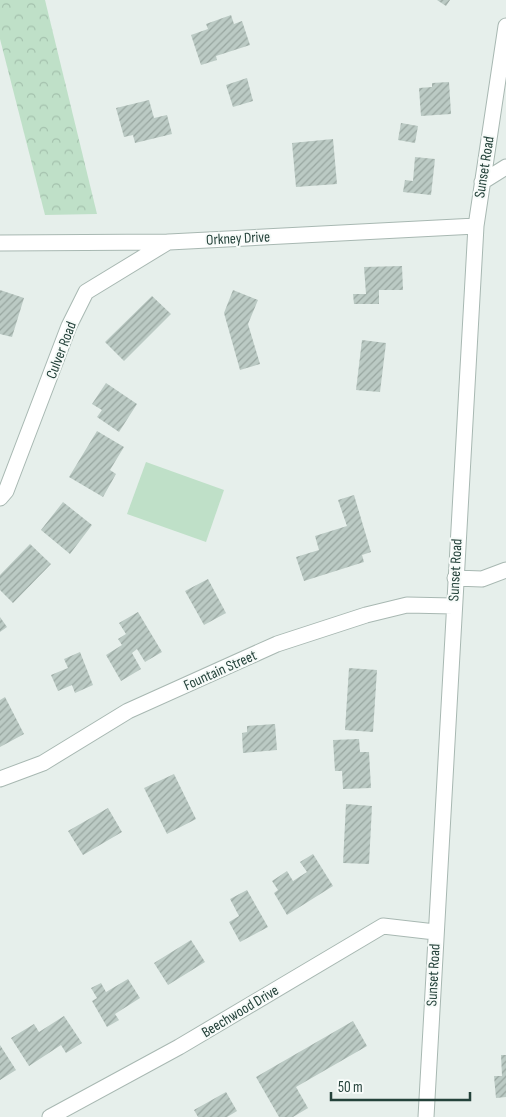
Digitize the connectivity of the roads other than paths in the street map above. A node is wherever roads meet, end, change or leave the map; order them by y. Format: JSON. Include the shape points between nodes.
{"nodes":[{"id":1,"x":506,"y":26,"type":"edge"},
{"id":2,"x":506,"y":167,"type":"edge"},
{"id":3,"x":482,"y":182,"type":"junction"},
{"id":4,"x":476,"y":226,"type":"junction"},
{"id":5,"x":169,"y":242,"type":"junction"},
{"id":6,"x":0,"y":244,"type":"edge"},
{"id":7,"x":0,"y":498,"type":"edge"},
{"id":8,"x":506,"y":570,"type":"edge"},
{"id":9,"x":455,"y":578,"type":"junction"},
{"id":10,"x":454,"y":606,"type":"junction"},
{"id":11,"x":0,"y":778,"type":"edge"},
{"id":12,"x":435,"y":932,"type":"junction"},
{"id":13,"x":50,"y":1117,"type":"edge"},
{"id":14,"x":426,"y":1117,"type":"edge"}],
"edges":[{"from":1,"to":3,"type":"street","name":"Sunset Road"},
{"from":2,"to":3,"type":"street"},
{"from":3,"to":4,"type":"street","name":"Sunset Road"},
{"from":4,"to":5,"type":"street","name":"Orkney Drive"},
{"from":4,"to":9,"type":"street","name":"Sunset Road"},
{"from":5,"to":6,"type":"street","name":"Orkney Drive"},
{"from":5,"to":7,"type":"street","name":"Culver Road","via":[[86,292],[69,326],[6,491]]},
{"from":8,"to":9,"type":"street","via":[[482,579]]},
{"from":9,"to":10,"type":"street","name":"Sunset Road"},
{"from":10,"to":11,"type":"street","name":"Fountain Street","via":[[407,605],[277,644],[128,711],[43,763]]},
{"from":10,"to":12,"type":"street","name":"Sunset Road"},
{"from":12,"to":13,"type":"street","name":"Beechwood Drive","via":[[383,926],[179,1047]]},
{"from":12,"to":14,"type":"street","name":"Sunset Road"}]}
